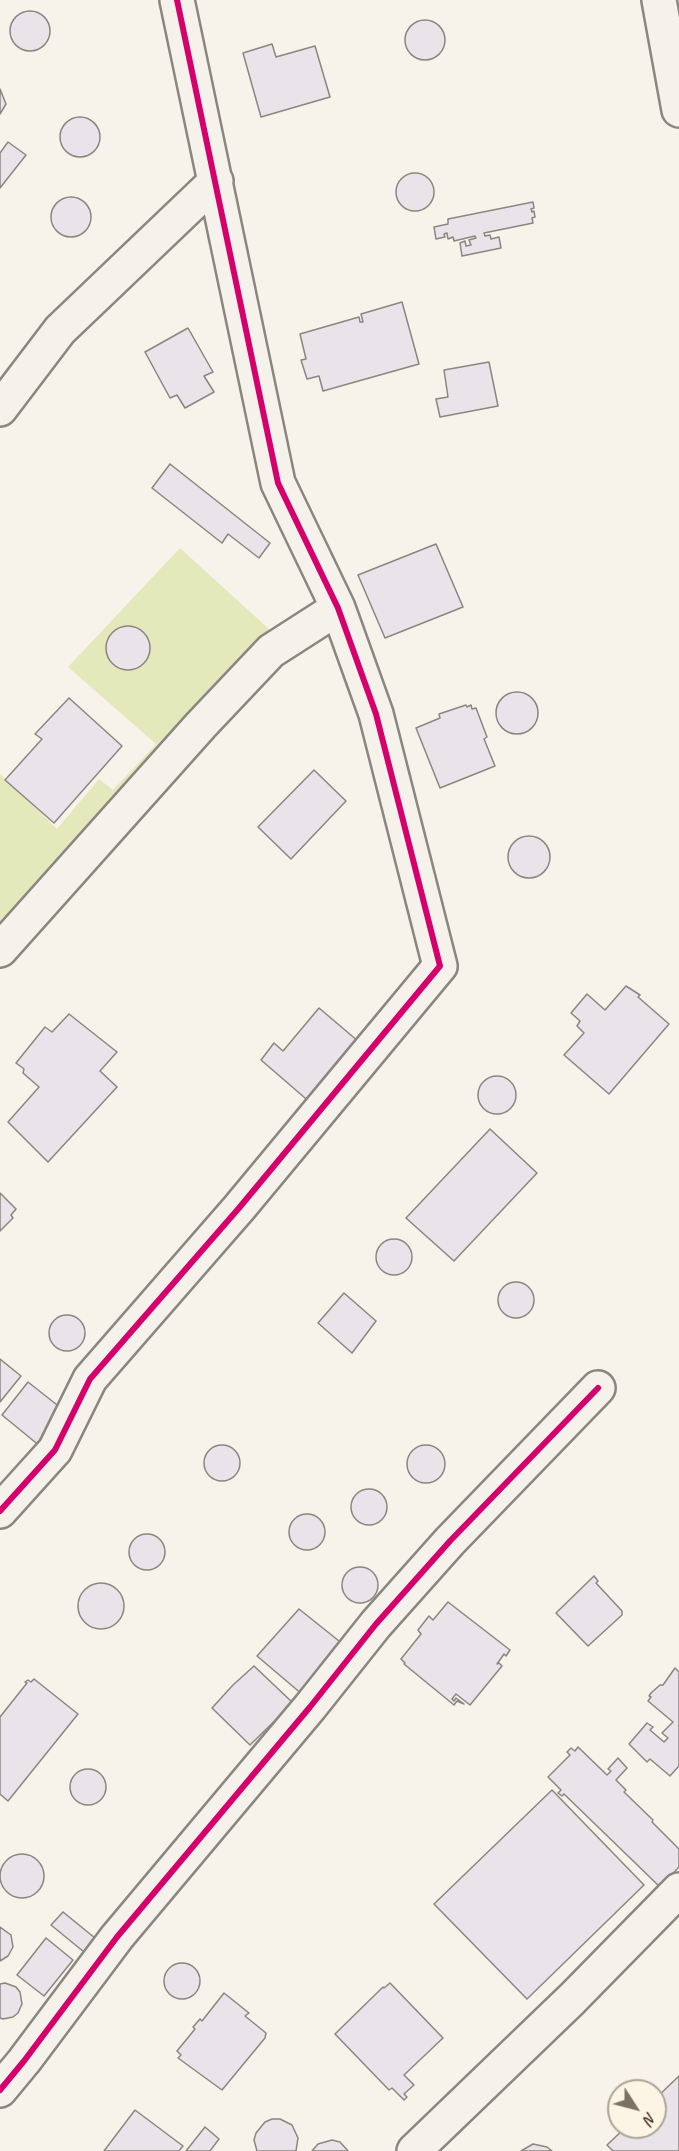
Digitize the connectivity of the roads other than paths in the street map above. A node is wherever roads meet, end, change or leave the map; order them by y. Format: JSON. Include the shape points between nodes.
{"nodes":[{"id":1,"x":177,"y":0,"type":"edge"},
{"id":2,"x":659,"y":0,"type":"edge"},
{"id":3,"x":679,"y":110,"type":"edge"},
{"id":4,"x":216,"y":181,"type":"junction"},
{"id":5,"x":0,"y":409,"type":"edge"},
{"id":6,"x":338,"y":608,"type":"junction"},
{"id":7,"x":0,"y":950,"type":"edge"},
{"id":8,"x":598,"y":1388,"type":"dead end"},
{"id":9,"x":0,"y":1511,"type":"edge"},
{"id":10,"x":679,"y":1890,"type":"edge"},
{"id":11,"x":0,"y":2090,"type":"edge"},
{"id":12,"x":414,"y":2151,"type":"edge"}],
"edges":[{"from":1,"to":4,"type":"street"},
{"from":2,"to":3,"type":"street"},
{"from":4,"to":5,"type":"street","via":[[60,330]]},
{"from":4,"to":6,"type":"street","via":[[278,483]]},
{"from":6,"to":7,"type":"street","via":[[271,651]]},
{"from":6,"to":9,"type":"street","via":[[376,714],[440,966],[239,1208],[90,1379],[55,1450]]},
{"from":8,"to":11,"type":"street","via":[[376,1624],[117,1937]]},
{"from":10,"to":12,"type":"street"}]}
